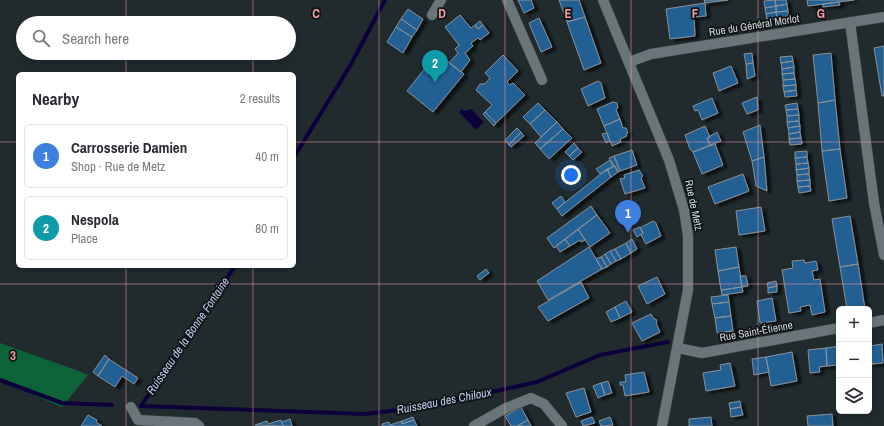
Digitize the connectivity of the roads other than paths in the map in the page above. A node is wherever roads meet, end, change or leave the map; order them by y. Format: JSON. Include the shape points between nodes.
{"nodes":[{"id":1,"x":441,"y":0,"type":"edge"},
{"id":2,"x":506,"y":0,"type":"edge"},
{"id":3,"x":603,"y":0,"type":"edge"},
{"id":4,"x":432,"y":15,"type":"dead end"},
{"id":5,"x":884,"y":17,"type":"edge"},
{"id":6,"x":850,"y":22,"type":"junction"},
{"id":7,"x":628,"y":62,"type":"junction"},
{"id":8,"x":542,"y":80,"type":"dead end"},
{"id":9,"x":884,"y":255,"type":"edge"},
{"id":10,"x":884,"y":320,"type":"edge"},
{"id":11,"x":872,"y":322,"type":"edge"},
{"id":12,"x":836,"y":329,"type":"edge"},
{"id":13,"x":678,"y":348,"type":"junction"},
{"id":14,"x":131,"y":407,"type":"dead end"},
{"id":15,"x":199,"y":426,"type":"edge"},
{"id":16,"x":474,"y":426,"type":"edge"},
{"id":17,"x":562,"y":426,"type":"edge"},
{"id":18,"x":662,"y":426,"type":"edge"}],
"edges":[{"from":1,"to":4,"type":"street"},
{"from":2,"to":8,"type":"street"},
{"from":3,"to":7,"type":"street","name":"Rue de Metz"},
{"from":5,"to":6,"type":"street","name":"Rue du Général Morlot"},
{"from":6,"to":7,"type":"street","name":"Rue du Général Morlot","via":[[657,53]]},
{"from":6,"to":9,"type":"street","via":[[874,204]]},
{"from":7,"to":13,"type":"street","name":"Rue de Metz","via":[[669,160],[684,210],[690,255],[688,290]]},
{"from":10,"to":11,"type":"street"},
{"from":12,"to":13,"type":"street","name":"Rue Saint-Étienne","via":[[702,352]]},
{"from":13,"to":18,"type":"street","name":"Rue de Metz"},
{"from":14,"to":15,"type":"street","via":[[138,420],[194,423]]},
{"from":16,"to":17,"type":"street","via":[[504,409],[531,398],[544,404]]}]}
